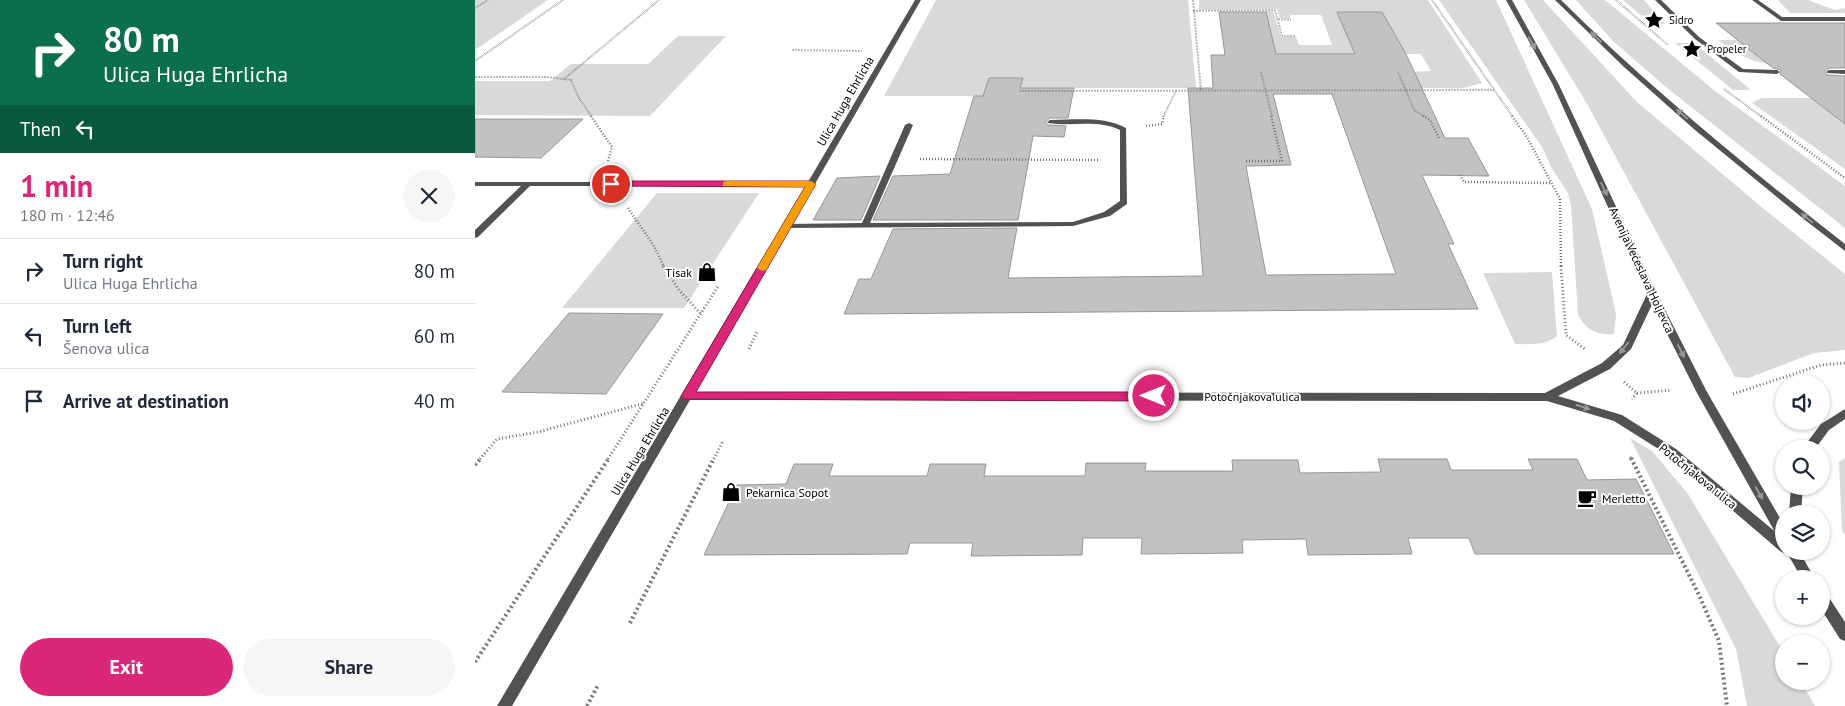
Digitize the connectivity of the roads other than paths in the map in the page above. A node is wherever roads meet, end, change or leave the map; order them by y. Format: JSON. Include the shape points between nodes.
{"nodes":[{"id":1,"x":918,"y":0,"type":"edge"},
{"id":2,"x":1509,"y":0,"type":"edge"},
{"id":3,"x":1558,"y":0,"type":"edge"},
{"id":4,"x":1658,"y":0,"type":"edge"},
{"id":5,"x":1755,"y":0,"type":"edge"},
{"id":6,"x":1845,"y":19,"type":"edge"},
{"id":7,"x":1777,"y":72,"type":"dead end"},
{"id":8,"x":1829,"y":72,"type":"dead end"},
{"id":9,"x":1845,"y":72,"type":"edge"},
{"id":10,"x":1050,"y":122,"type":"dead end"},
{"id":11,"x":909,"y":125,"type":"dead end"},
{"id":12,"x":475,"y":184,"type":"edge"},
{"id":13,"x":528,"y":184,"type":"junction"},
{"id":14,"x":811,"y":184,"type":"junction"},
{"id":15,"x":786,"y":226,"type":"junction"},
{"id":16,"x":865,"y":226,"type":"junction"},
{"id":17,"x":475,"y":235,"type":"edge"},
{"id":18,"x":1845,"y":248,"type":"edge"},
{"id":19,"x":1652,"y":294,"type":"junction"},
{"id":20,"x":687,"y":396,"type":"junction"},
{"id":21,"x":1547,"y":397,"type":"junction"},
{"id":22,"x":1845,"y":413,"type":"edge"},
{"id":23,"x":1815,"y":440,"type":"edge"},
{"id":24,"x":1775,"y":521,"type":"edge"},
{"id":25,"x":1775,"y":539,"type":"edge"},
{"id":26,"x":1830,"y":612,"type":"edge"},
{"id":27,"x":1845,"y":634,"type":"edge"},
{"id":28,"x":504,"y":706,"type":"edge"}],
"edges":[{"from":1,"to":14,"type":"street","name":"Ulica Huga Ehrlicha"},
{"from":2,"to":19,"type":"street","name":"Avenija Većeslava Holjevca","one_way":true,"via":[[1556,85]]},
{"from":18,"to":3,"type":"street","one_way":true,"via":[[1669,103]]},
{"from":4,"to":7,"type":"street","via":[[1697,38],[1741,71]]},
{"from":5,"to":6,"type":"street","via":[[1781,19]]},
{"from":8,"to":9,"type":"street"},
{"from":10,"to":16,"type":"street","via":[[1106,123],[1124,129],[1124,202],[1107,214],[1073,224]]},
{"from":11,"to":16,"type":"street"},
{"from":12,"to":13,"type":"street"},
{"from":13,"to":14,"type":"street"},
{"from":13,"to":17,"type":"street"},
{"from":14,"to":15,"type":"street","name":"Ulica Huga Ehrlicha"},
{"from":15,"to":16,"type":"street"},
{"from":15,"to":20,"type":"street","name":"Ulica Huga Ehrlicha"},
{"from":19,"to":21,"type":"street","name":"Potočnjakova ulica","one_way":true,"via":[[1627,347],[1606,366]]},
{"from":19,"to":24,"type":"street","name":"Avenija Većeslava Holjevca","one_way":true,"via":[[1702,393]]},
{"from":20,"to":21,"type":"street","name":"Potočnjakova ulica"},
{"from":20,"to":28,"type":"street","name":"Ulica Huga Ehrlicha"},
{"from":21,"to":25,"type":"street","name":"Potočnjakova ulica","one_way":true,"via":[[1618,418],[1672,452]]},
{"from":22,"to":23,"type":"street","via":[[1825,427]]},
{"from":26,"to":27,"type":"street"}]}
